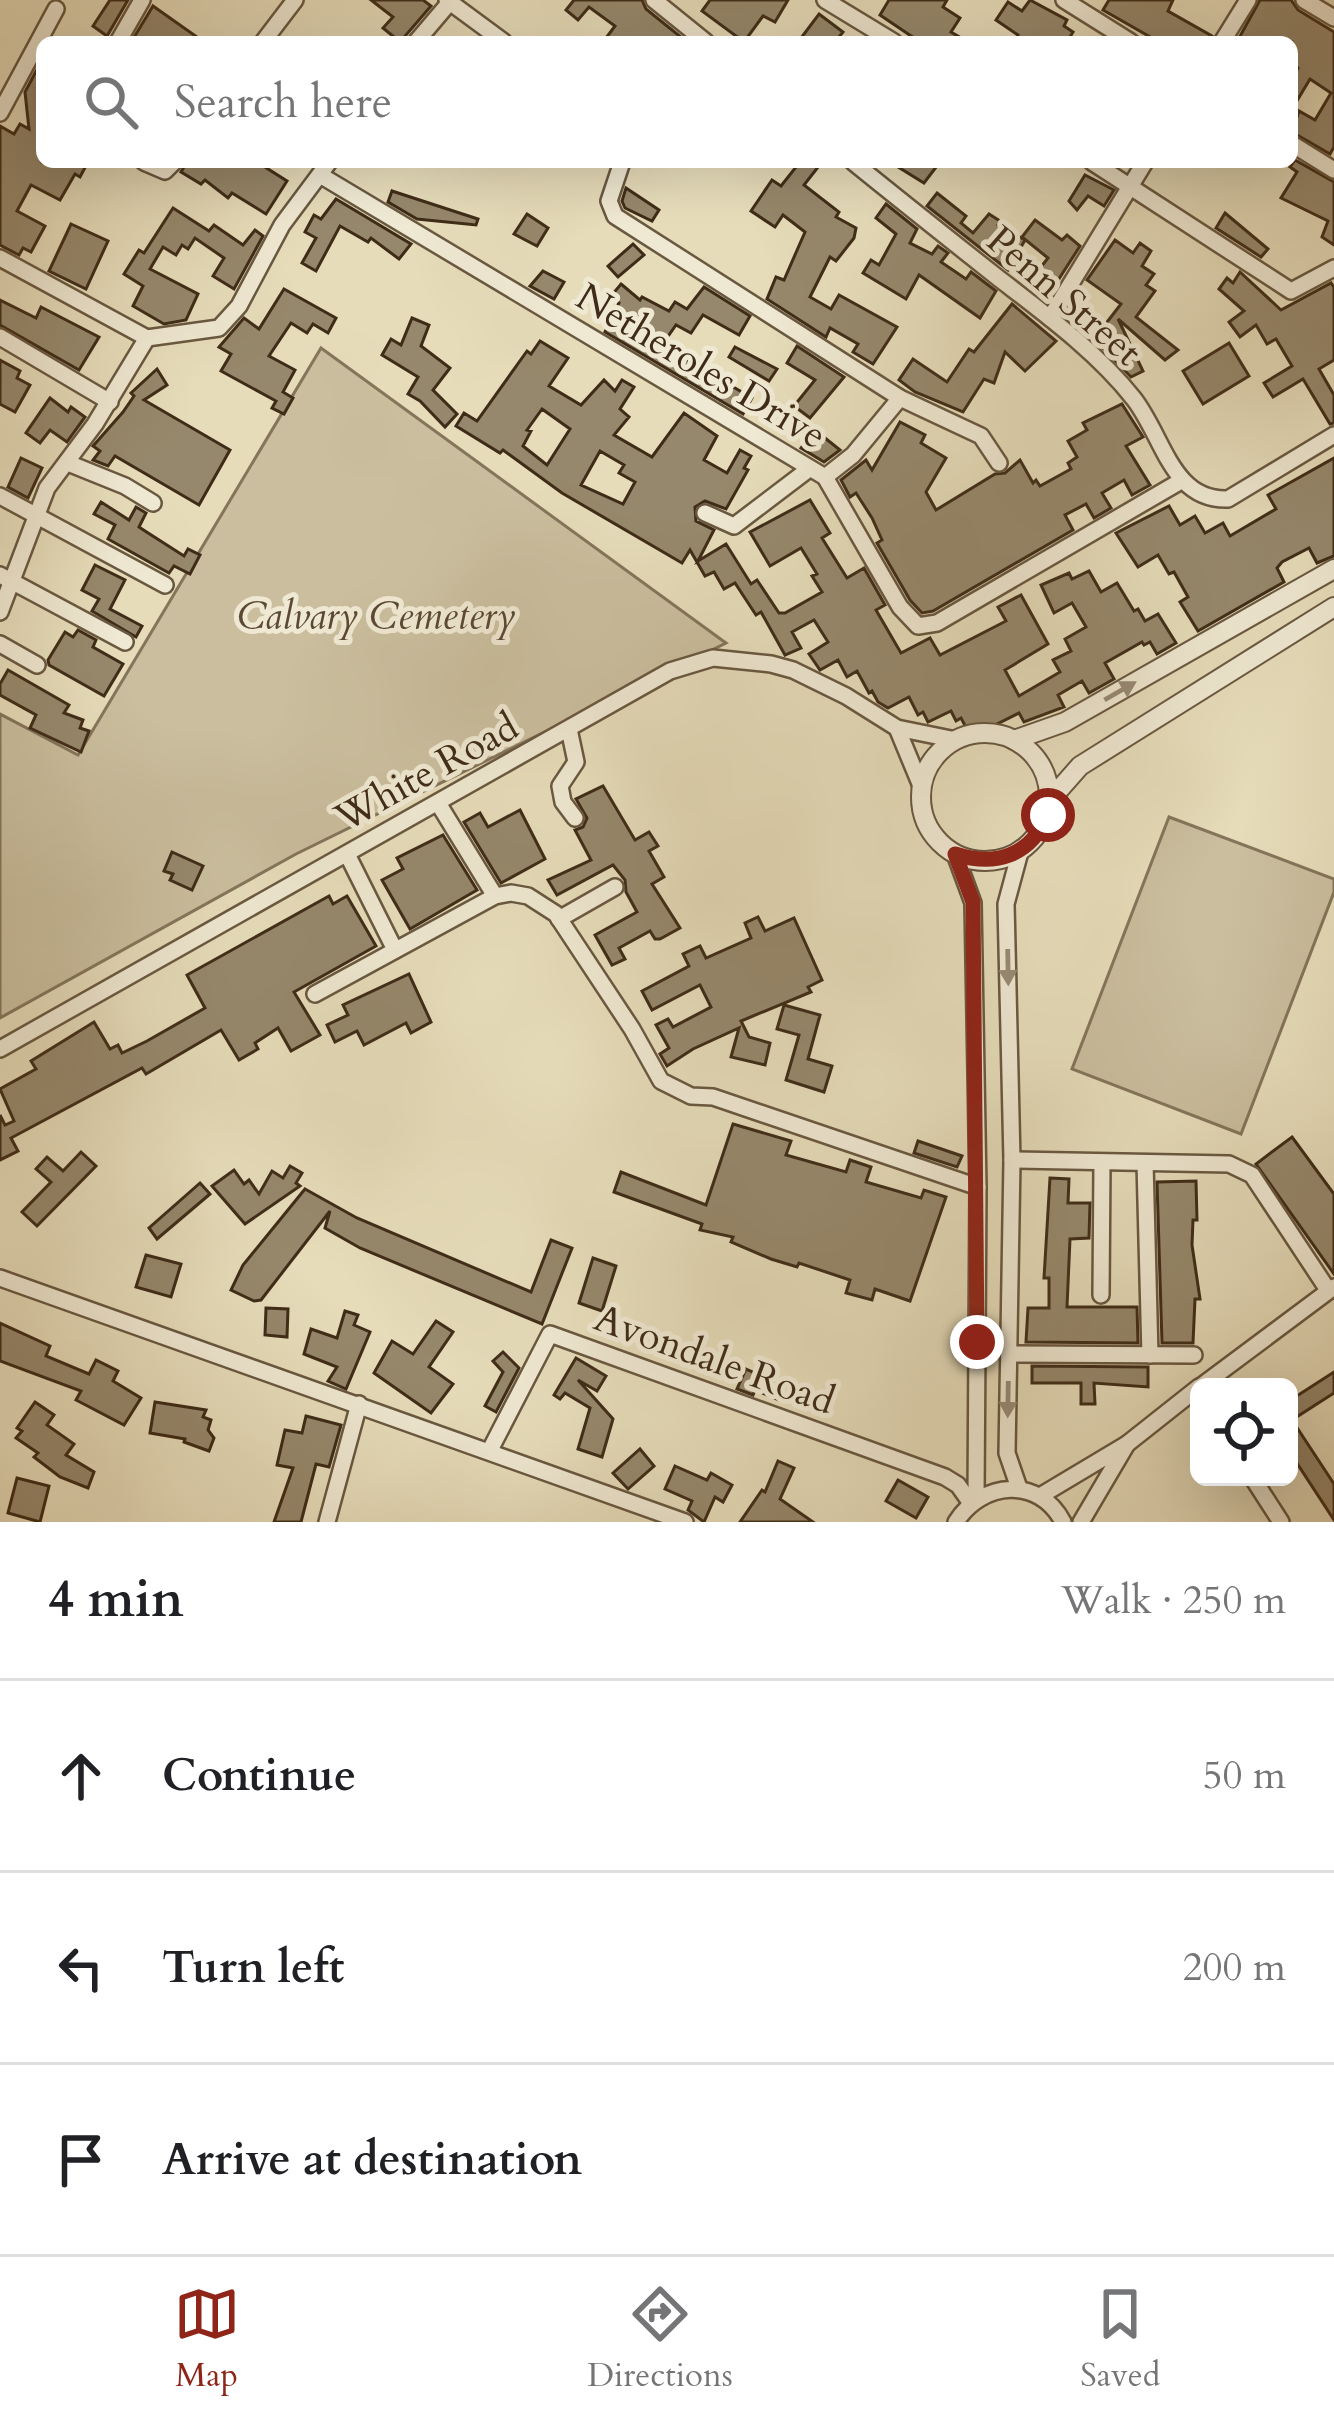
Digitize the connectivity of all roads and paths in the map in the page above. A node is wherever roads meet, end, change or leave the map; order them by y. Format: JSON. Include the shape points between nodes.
{"nodes":[{"id":1,"x":142,"y":0,"type":"edge"},
{"id":2,"x":295,"y":0,"type":"edge"},
{"id":3,"x":654,"y":0,"type":"edge"},
{"id":4,"x":825,"y":0,"type":"edge"},
{"id":5,"x":1064,"y":0,"type":"edge"},
{"id":6,"x":1248,"y":0,"type":"edge"},
{"id":7,"x":1304,"y":0,"type":"edge"},
{"id":8,"x":448,"y":1,"type":"edge"},
{"id":9,"x":56,"y":9,"type":"dead end"},
{"id":10,"x":1334,"y":18,"type":"edge"},
{"id":11,"x":41,"y":36,"type":"edge"},
{"id":12,"x":121,"y":36,"type":"edge"},
{"id":13,"x":268,"y":36,"type":"edge"},
{"id":14,"x":421,"y":36,"type":"edge"},
{"id":15,"x":496,"y":36,"type":"edge"},
{"id":16,"x":695,"y":36,"type":"edge"},
{"id":17,"x":884,"y":36,"type":"edge"},
{"id":18,"x":1121,"y":36,"type":"edge"},
{"id":19,"x":1226,"y":36,"type":"edge"},
{"id":20,"x":36,"y":46,"type":"edge"},
{"id":21,"x":0,"y":113,"type":"edge"},
{"id":22,"x":1298,"y":147,"type":"edge"},
{"id":23,"x":325,"y":168,"type":"edge"},
{"id":24,"x":620,"y":168,"type":"edge"},
{"id":25,"x":861,"y":168,"type":"edge"},
{"id":26,"x":1102,"y":168,"type":"edge"},
{"id":27,"x":1141,"y":168,"type":"edge"},
{"id":28,"x":1334,"y":170,"type":"edge"},
{"id":29,"x":1130,"y":185,"type":"junction"},
{"id":30,"x":0,"y":258,"type":"edge"},
{"id":31,"x":1334,"y":268,"type":"edge"},
{"id":32,"x":1050,"y":318,"type":"junction"},
{"id":33,"x":0,"y":337,"type":"edge"},
{"id":34,"x":147,"y":338,"type":"junction"},
{"id":35,"x":899,"y":398,"type":"junction"},
{"id":36,"x":110,"y":402,"type":"junction"},
{"id":37,"x":1334,"y":435,"type":"edge"},
{"id":38,"x":68,"y":463,"type":"junction"},
{"id":39,"x":999,"y":464,"type":"dead end"},
{"id":40,"x":817,"y":473,"type":"junction"},
{"id":41,"x":1181,"y":481,"type":"junction"},
{"id":42,"x":0,"y":496,"type":"edge"},
{"id":43,"x":153,"y":503,"type":"dead end"},
{"id":44,"x":706,"y":513,"type":"dead end"},
{"id":45,"x":35,"y":515,"type":"junction"},
{"id":46,"x":1334,"y":569,"type":"edge"},
{"id":47,"x":5,"y":578,"type":"edge"},
{"id":48,"x":165,"y":585,"type":"dead end"},
{"id":49,"x":1334,"y":608,"type":"edge"},
{"id":50,"x":0,"y":612,"type":"edge"},
{"id":51,"x":125,"y":643,"type":"dead end"},
{"id":52,"x":0,"y":644,"type":"edge"},
{"id":53,"x":37,"y":665,"type":"dead end"},
{"id":54,"x":897,"y":728,"type":"junction"},
{"id":55,"x":569,"y":729,"type":"junction"},
{"id":56,"x":956,"y":740,"type":"junction"},
{"id":57,"x":1014,"y":740,"type":"junction"},
{"id":58,"x":921,"y":786,"type":"junction"},
{"id":59,"x":1050,"y":800,"type":"junction"},
{"id":60,"x":438,"y":803,"type":"junction"},
{"id":61,"x":575,"y":818,"type":"dead end"},
{"id":62,"x":1020,"y":852,"type":"junction"},
{"id":63,"x":346,"y":854,"type":"junction"},
{"id":64,"x":955,"y":854,"type":"junction"},
{"id":65,"x":615,"y":887,"type":"dead end"},
{"id":66,"x":495,"y":896,"type":"junction"},
{"id":67,"x":559,"y":919,"type":"junction"},
{"id":68,"x":395,"y":950,"type":"junction"},
{"id":69,"x":315,"y":994,"type":"dead end"},
{"id":70,"x":0,"y":1049,"type":"edge"},
{"id":71,"x":1012,"y":1160,"type":"junction"},
{"id":72,"x":1102,"y":1162,"type":"junction"},
{"id":73,"x":1145,"y":1163,"type":"junction"},
{"id":74,"x":978,"y":1187,"type":"junction"},
{"id":75,"x":0,"y":1278,"type":"edge"},
{"id":76,"x":1331,"y":1289,"type":"edge"},
{"id":77,"x":1101,"y":1295,"type":"dead end"},
{"id":78,"x":1009,"y":1354,"type":"junction"},
{"id":79,"x":1150,"y":1354,"type":"junction"},
{"id":80,"x":1194,"y":1355,"type":"dead end"},
{"id":81,"x":1213,"y":1378,"type":"edge"},
{"id":82,"x":1190,"y":1395,"type":"edge"},
{"id":83,"x":359,"y":1404,"type":"junction"},
{"id":84,"x":1127,"y":1444,"type":"junction"},
{"id":85,"x":490,"y":1450,"type":"junction"},
{"id":86,"x":1258,"y":1486,"type":"edge"},
{"id":87,"x":1019,"y":1489,"type":"junction"},
{"id":88,"x":1040,"y":1496,"type":"junction"},
{"id":89,"x":973,"y":1500,"type":"junction"},
{"id":90,"x":643,"y":1514,"type":"edge"},
{"id":91,"x":327,"y":1522,"type":"edge"},
{"id":92,"x":686,"y":1522,"type":"edge"},
{"id":93,"x":956,"y":1522,"type":"edge"},
{"id":94,"x":1063,"y":1522,"type":"edge"},
{"id":95,"x":1081,"y":1522,"type":"edge"},
{"id":96,"x":1281,"y":1522,"type":"edge"}],
"edges":[{"from":1,"to":12,"type":"street"},
{"from":2,"to":13,"type":"street"},
{"from":3,"to":16,"type":"street"},
{"from":4,"to":17,"type":"street"},
{"from":5,"to":18,"type":"street"},
{"from":6,"to":19,"type":"street"},
{"from":7,"to":10,"type":"street"},
{"from":8,"to":14,"type":"street"},
{"from":8,"to":15,"type":"street"},
{"from":9,"to":11,"type":"street"},
{"from":20,"to":21,"type":"street"},
{"from":22,"to":28,"type":"street"},
{"from":23,"to":34,"type":"street","via":[[219,328]]},
{"from":23,"to":40,"type":"street","name":"Netheroles Drive"},
{"from":24,"to":35,"type":"street","via":[[609,201],[615,217]]},
{"from":25,"to":32,"type":"street","name":"Penn Street"},
{"from":26,"to":29,"type":"street"},
{"from":27,"to":29,"type":"street"},
{"from":29,"to":31,"type":"street","via":[[1291,292]]},
{"from":29,"to":32,"type":"street"},
{"from":30,"to":34,"type":"street"},
{"from":32,"to":41,"type":"street","name":"Penn Street","via":[[1135,400]]},
{"from":33,"to":36,"type":"street"},
{"from":34,"to":36,"type":"street"},
{"from":35,"to":39,"type":"street","via":[[981,436]]},
{"from":35,"to":40,"type":"street","via":[[854,454]]},
{"from":36,"to":38,"type":"street"},
{"from":37,"to":41,"type":"street","via":[[1228,499],[1209,500]]},
{"from":38,"to":43,"type":"street"},
{"from":38,"to":45,"type":"street"},
{"from":40,"to":41,"type":"street","name":"Netheroles Drive","via":[[918,626],[937,623]]},
{"from":40,"to":44,"type":"street","via":[[734,526]]},
{"from":42,"to":45,"type":"street"},
{"from":45,"to":47,"type":"street"},
{"from":45,"to":48,"type":"street"},
{"from":57,"to":46,"type":"street","one_way":true,"via":[[1065,722]]},
{"from":47,"to":50,"type":"street"},
{"from":47,"to":51,"type":"street"},
{"from":49,"to":59,"type":"street","via":[[1080,766]]},
{"from":52,"to":53,"type":"street"},
{"from":54,"to":55,"type":"street","name":"White Road","via":[[793,670],[732,657],[670,671]]},
{"from":54,"to":56,"type":"street","name":"White Road"},
{"from":54,"to":58,"type":"street"},
{"from":55,"to":60,"type":"street","name":"White Road"},
{"from":55,"to":61,"type":"street","via":[[576,762],[560,786]]},
{"from":56,"to":57,"type":"street"},
{"from":56,"to":58,"type":"street","via":[[939,751]]},
{"from":57,"to":59,"type":"street","via":[[1037,758]]},
{"from":58,"to":64,"type":"street","via":[[931,833]]},
{"from":59,"to":62,"type":"street","via":[[1041,830]]},
{"from":60,"to":63,"type":"street","name":"White Road"},
{"from":60,"to":66,"type":"street"},
{"from":62,"to":64,"type":"street","via":[[976,861]]},
{"from":62,"to":71,"type":"street","one_way":true,"via":[[1006,904]]},
{"from":63,"to":68,"type":"street"},
{"from":63,"to":70,"type":"street","name":"White Road"},
{"from":64,"to":74,"type":"street","via":[[973,902]]},
{"from":65,"to":67,"type":"street"},
{"from":66,"to":67,"type":"street","via":[[528,896]]},
{"from":66,"to":68,"type":"street"},
{"from":67,"to":74,"type":"street","via":[[662,1081]]},
{"from":68,"to":69,"type":"street"},
{"from":71,"to":72,"type":"street"},
{"from":71,"to":78,"type":"street"},
{"from":72,"to":73,"type":"street"},
{"from":72,"to":77,"type":"street"},
{"from":73,"to":76,"type":"street","via":[[1229,1165],[1252,1175]]},
{"from":73,"to":79,"type":"street"},
{"from":74,"to":89,"type":"street"},
{"from":75,"to":83,"type":"street"},
{"from":76,"to":81,"type":"street"},
{"from":78,"to":79,"type":"street"},
{"from":78,"to":87,"type":"street","one_way":true,"via":[[1007,1453]]},
{"from":79,"to":80,"type":"street"},
{"from":82,"to":84,"type":"street"},
{"from":83,"to":85,"type":"street"},
{"from":83,"to":91,"type":"street"},
{"from":84,"to":88,"type":"street"},
{"from":84,"to":95,"type":"street"},
{"from":85,"to":89,"type":"street","name":"Avondale Road","via":[[550,1334],[945,1477]]},
{"from":85,"to":90,"type":"street"},
{"from":86,"to":96,"type":"street"},
{"from":87,"to":88,"type":"street"},
{"from":87,"to":89,"type":"street"},
{"from":88,"to":94,"type":"street"},
{"from":89,"to":93,"type":"street"},
{"from":90,"to":92,"type":"street"}]}
